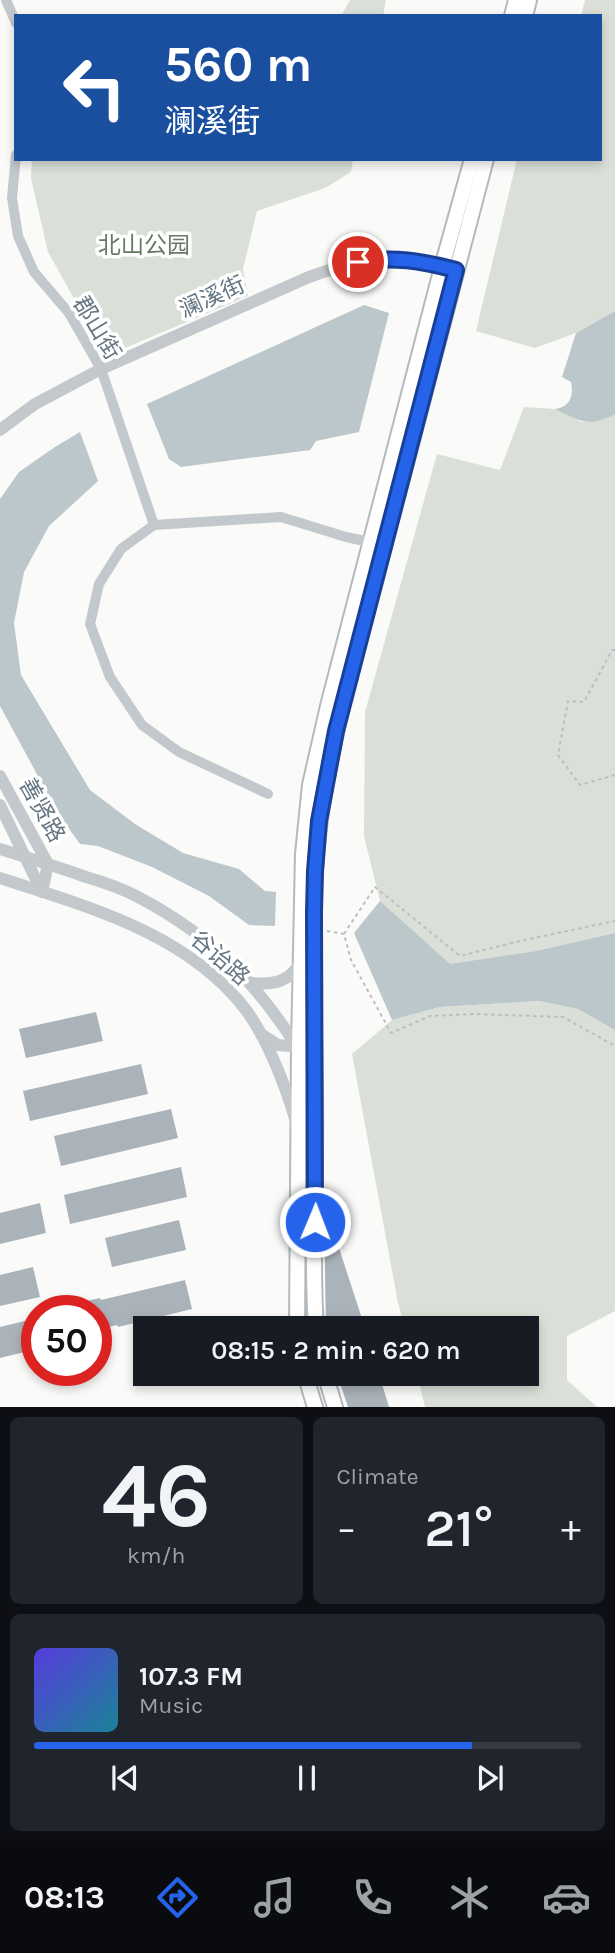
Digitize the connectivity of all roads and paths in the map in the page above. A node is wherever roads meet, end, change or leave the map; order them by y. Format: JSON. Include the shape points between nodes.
{"nodes":[{"id":1,"x":6,"y":0,"type":"edge"},
{"id":2,"x":14,"y":18,"type":"edge"},
{"id":3,"x":16,"y":161,"type":"edge"},
{"id":4,"x":472,"y":161,"type":"edge"},
{"id":5,"x":485,"y":161,"type":"edge"},
{"id":6,"x":449,"y":268,"type":"junction"},
{"id":7,"x":101,"y":369,"type":"junction"},
{"id":8,"x":0,"y":429,"type":"edge"},
{"id":9,"x":154,"y":525,"type":"junction"},
{"id":10,"x":378,"y":544,"type":"junction"},
{"id":11,"x":615,"y":650,"type":"edge"},
{"id":12,"x":615,"y":775,"type":"edge"},
{"id":13,"x":0,"y":776,"type":"edge"},
{"id":14,"x":268,"y":794,"type":"dead end"},
{"id":15,"x":3,"y":811,"type":"edge"},
{"id":16,"x":0,"y":836,"type":"edge"},
{"id":17,"x":0,"y":849,"type":"edge"},
{"id":18,"x":25,"y":856,"type":"junction"},
{"id":19,"x":48,"y":864,"type":"junction"},
{"id":20,"x":0,"y":878,"type":"edge"},
{"id":21,"x":42,"y":892,"type":"junction"},
{"id":22,"x":615,"y":921,"type":"edge"},
{"id":23,"x":322,"y":931,"type":"dead end"},
{"id":24,"x":344,"y":934,"type":"junction"},
{"id":25,"x":301,"y":960,"type":"junction"},
{"id":26,"x":252,"y":983,"type":"junction"},
{"id":27,"x":264,"y":999,"type":"junction"},
{"id":28,"x":247,"y":1013,"type":"junction"},
{"id":29,"x":261,"y":1034,"type":"junction"},
{"id":30,"x":314,"y":1043,"type":"junction"},
{"id":31,"x":615,"y":1046,"type":"edge"},
{"id":32,"x":299,"y":1048,"type":"junction"},
{"id":33,"x":315,"y":1074,"type":"junction"},
{"id":34,"x":299,"y":1133,"type":"junction"},
{"id":35,"x":297,"y":1316,"type":"edge"},
{"id":36,"x":315,"y":1316,"type":"edge"},
{"id":37,"x":308,"y":1386,"type":"edge"},
{"id":38,"x":329,"y":1386,"type":"edge"},
{"id":39,"x":315,"y":1407,"type":"edge"},
{"id":40,"x":335,"y":1407,"type":"edge"}],
"edges":[{"from":1,"to":2,"type":"street"},
{"from":3,"to":7,"type":"street","name":"郡山街","via":[[12,198],[18,236],[34,272],[69,313]]},
{"from":4,"to":6,"type":"main road"},
{"from":5,"to":6,"type":"main road"},
{"from":6,"to":7,"type":"street","name":"澜溪街","via":[[399,258],[336,268]]},
{"from":6,"to":10,"type":"main road"},
{"from":7,"to":8,"type":"street","name":"澜溪街","via":[[35,404]]},
{"from":7,"to":9,"type":"street","name":"郡山街"},
{"from":9,"to":10,"type":"street","via":[[281,517]]},
{"from":9,"to":14,"type":"street","via":[[121,550],[99,584],[90,624],[110,677],[142,725],[179,752]]},
{"from":10,"to":25,"type":"main road","via":[[322,728],[310,785]]},
{"from":10,"to":30,"type":"main road","via":[[319,821]]},
{"from":11,"to":12,"type":"path","via":[[584,702],[568,701],[558,755],[580,785]]},
{"from":13,"to":19,"type":"street","name":"善贤路"},
{"from":15,"to":16,"type":"street","via":[[5,827]]},
{"from":15,"to":18,"type":"street","name":"善贤路"},
{"from":17,"to":18,"type":"street","name":"谷诒路"},
{"from":18,"to":19,"type":"street","name":"谷诒路"},
{"from":18,"to":21,"type":"street","name":"善贤路"},
{"from":19,"to":21,"type":"street","name":"善贤路"},
{"from":19,"to":26,"type":"street","name":"谷诒路","via":[[135,895],[161,910],[225,956]]},
{"from":20,"to":21,"type":"street","name":"谷诒路"},
{"from":21,"to":28,"type":"street","name":"谷诒路","via":[[176,947],[211,974]]},
{"from":22,"to":24,"type":"path","via":[[460,956],[375,887]]},
{"from":23,"to":24,"type":"path"},
{"from":24,"to":31,"type":"path","via":[[351,960],[391,1033],[430,1016],[563,1017]]},
{"from":25,"to":26,"type":"street","via":[[291,975],[280,981]]},
{"from":25,"to":32,"type":"main road"},
{"from":26,"to":27,"type":"street","name":"谷诒路"},
{"from":27,"to":28,"type":"street"},
{"from":27,"to":32,"type":"street","name":"谷诒路"},
{"from":28,"to":29,"type":"street","name":"谷诒路"},
{"from":29,"to":32,"type":"street","via":[[278,1045]]},
{"from":29,"to":34,"type":"street","name":"谷诒路"},
{"from":30,"to":32,"type":"street"},
{"from":30,"to":33,"type":"main road"},
{"from":32,"to":33,"type":"street","name":"谷诒路"},
{"from":32,"to":34,"type":"main road"},
{"from":33,"to":36,"type":"main road"},
{"from":34,"to":35,"type":"main road"},
{"from":37,"to":39,"type":"main road"},
{"from":38,"to":40,"type":"main road"}]}
